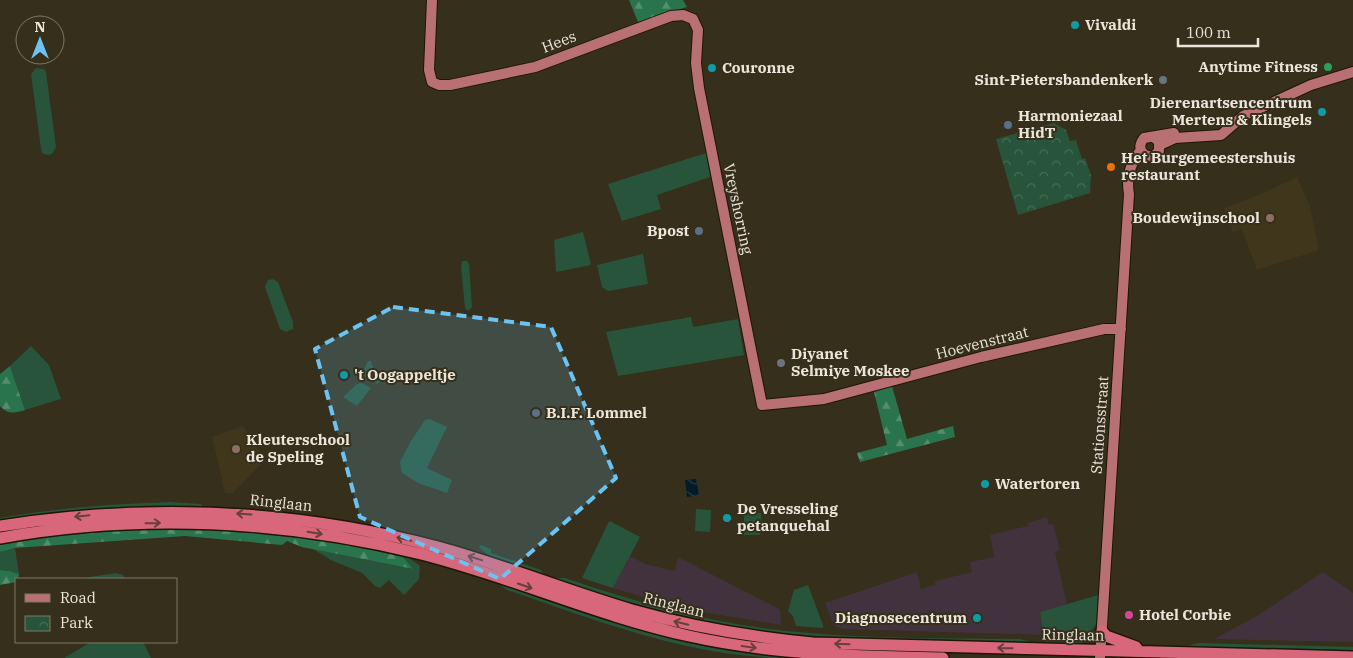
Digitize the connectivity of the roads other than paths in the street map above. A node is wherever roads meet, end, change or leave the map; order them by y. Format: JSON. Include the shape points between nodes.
{"nodes":[{"id":1,"x":432,"y":0,"type":"edge"},
{"id":2,"x":693,"y":19,"type":"joint"},
{"id":3,"x":1353,"y":72,"type":"edge"},
{"id":4,"x":1157,"y":141,"type":"junction"},
{"id":5,"x":1143,"y":153,"type":"junction"},
{"id":6,"x":1121,"y":329,"type":"junction"},
{"id":7,"x":762,"y":405,"type":"joint"},
{"id":8,"x":0,"y":526,"type":"edge"},
{"id":9,"x":0,"y":538,"type":"edge"},
{"id":10,"x":1102,"y":631,"type":"junction"},
{"id":11,"x":1139,"y":652,"type":"junction"},
{"id":12,"x":1100,"y":654,"type":"edge"},
{"id":13,"x":1353,"y":657,"type":"edge"},
{"id":14,"x":943,"y":658,"type":"edge"}],
"edges":[{"from":1,"to":2,"type":"main road","name":"Hees","via":[[429,70],[432,82],[439,85],[526,70],[671,16],[683,15]]},
{"from":2,"to":7,"type":"main road","name":"Vreyshorring","via":[[698,30],[696,63],[699,88]]},
{"from":3,"to":4,"type":"main road","via":[[1311,85],[1243,116],[1229,129]]},
{"from":4,"to":5,"type":"main road","via":[[1157,154],[1150,157]]},
{"from":4,"to":5,"type":"main road","via":[[1144,138],[1141,142]]},
{"from":5,"to":6,"type":"main road","name":"Stationsstraat","via":[[1131,165],[1128,179],[1130,194]]},
{"from":6,"to":7,"type":"main road","name":"Hoevenstraat","via":[[1104,329],[981,357],[824,399]]},
{"from":6,"to":10,"type":"main road","name":"Stationsstraat"},
{"from":12,"to":8,"type":"highway","name":"Ringlaan","one_way":true,"via":[[843,644],[741,635],[632,610],[439,547],[296,519],[142,511]]},
{"from":9,"to":14,"type":"highway","name":"Ringlaan","one_way":true,"via":[[58,529],[135,524],[282,528],[421,554],[632,621],[698,638],[806,653]]},
{"from":10,"to":11,"type":"highway","via":[[1106,636],[1136,647]]},
{"from":10,"to":12,"type":"main road","name":"Stationsstraat"},
{"from":11,"to":12,"type":"highway","name":"Ringlaan"},
{"from":11,"to":13,"type":"highway","name":"Ringlaan"}]}
